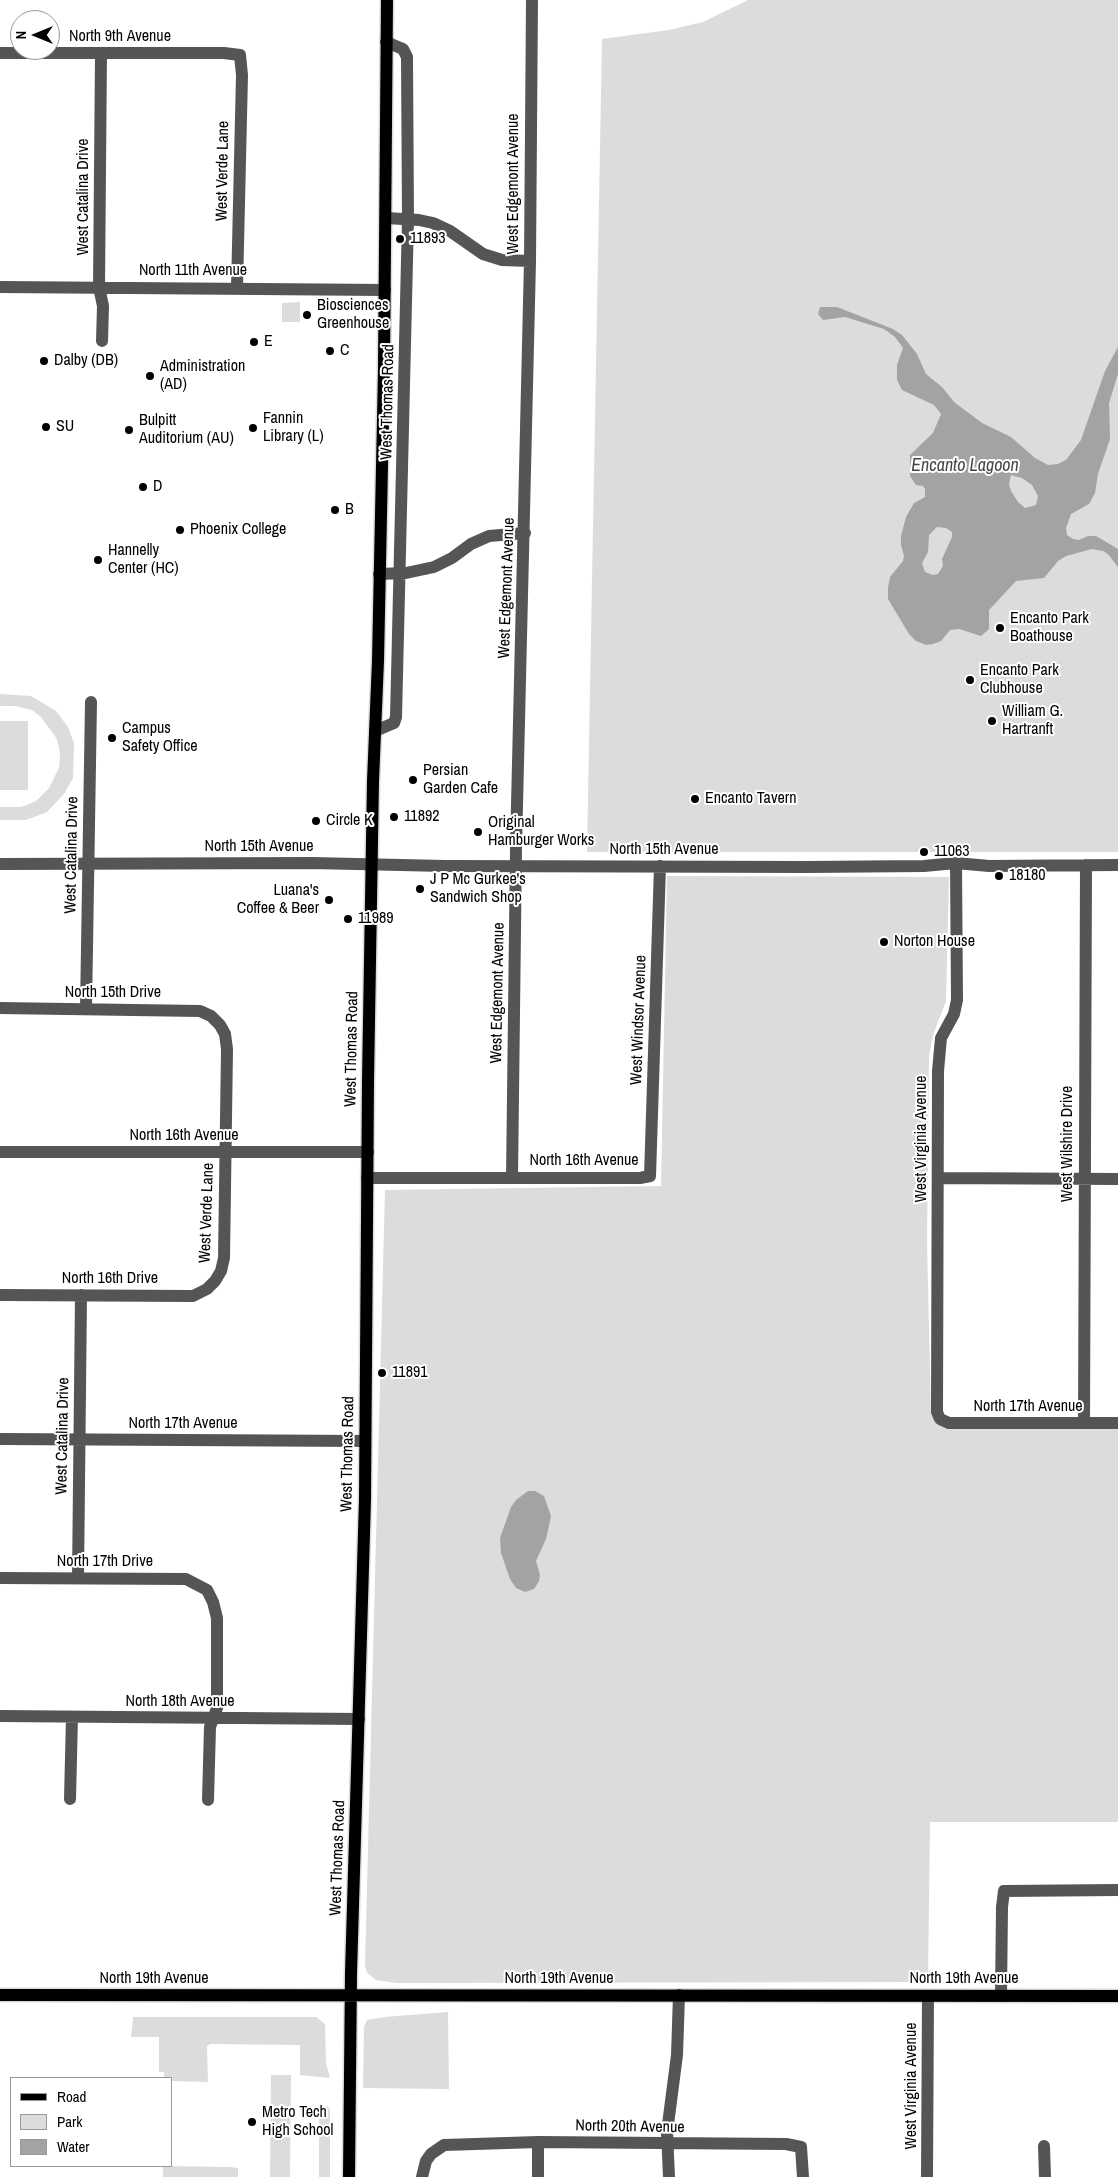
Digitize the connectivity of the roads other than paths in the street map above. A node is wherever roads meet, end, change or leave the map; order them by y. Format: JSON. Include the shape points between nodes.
{"nodes":[{"id":1,"x":387,"y":0,"type":"edge"},
{"id":2,"x":532,"y":0,"type":"edge"},
{"id":3,"x":386,"y":42,"type":"junction"},
{"id":4,"x":0,"y":53,"type":"edge"},
{"id":5,"x":101,"y":54,"type":"junction"},
{"id":6,"x":240,"y":55,"type":"joint"},
{"id":7,"x":386,"y":218,"type":"junction"},
{"id":8,"x":408,"y":219,"type":"junction"},
{"id":9,"x":530,"y":261,"type":"junction"},
{"id":10,"x":0,"y":286,"type":"edge"},
{"id":11,"x":99,"y":287,"type":"junction"},
{"id":12,"x":237,"y":288,"type":"junction"},
{"id":13,"x":385,"y":290,"type":"junction"},
{"id":14,"x":102,"y":340,"type":"dead end"},
{"id":15,"x":525,"y":533,"type":"junction"},
{"id":16,"x":400,"y":573,"type":"junction"},
{"id":17,"x":379,"y":574,"type":"junction"},
{"id":18,"x":91,"y":702,"type":"dead end"},
{"id":19,"x":375,"y":731,"type":"junction"},
{"id":20,"x":956,"y":863,"type":"junction"},
{"id":21,"x":0,"y":864,"type":"edge"},
{"id":22,"x":88,"y":864,"type":"junction"},
{"id":23,"x":372,"y":864,"type":"junction"},
{"id":24,"x":1086,"y":865,"type":"junction"},
{"id":25,"x":1118,"y":865,"type":"edge"},
{"id":26,"x":516,"y":866,"type":"junction"},
{"id":27,"x":660,"y":866,"type":"junction"},
{"id":28,"x":0,"y":1008,"type":"edge"},
{"id":29,"x":86,"y":1008,"type":"junction"},
{"id":30,"x":220,"y":1025,"type":"joint"},
{"id":31,"x":0,"y":1152,"type":"edge"},
{"id":32,"x":368,"y":1152,"type":"junction"},
{"id":33,"x":226,"y":1153,"type":"junction"},
{"id":34,"x":650,"y":1176,"type":"joint"},
{"id":35,"x":368,"y":1178,"type":"junction"},
{"id":36,"x":512,"y":1178,"type":"junction"},
{"id":37,"x":938,"y":1178,"type":"junction"},
{"id":38,"x":1084,"y":1179,"type":"junction"},
{"id":39,"x":1118,"y":1179,"type":"edge"},
{"id":40,"x":215,"y":1281,"type":"joint"},
{"id":41,"x":0,"y":1295,"type":"edge"},
{"id":42,"x":81,"y":1295,"type":"junction"},
{"id":43,"x":940,"y":1418,"type":"joint"},
{"id":44,"x":1084,"y":1423,"type":"junction"},
{"id":45,"x":1118,"y":1423,"type":"edge"},
{"id":46,"x":0,"y":1439,"type":"edge"},
{"id":47,"x":79,"y":1439,"type":"junction"},
{"id":48,"x":365,"y":1441,"type":"junction"},
{"id":49,"x":0,"y":1578,"type":"edge"},
{"id":50,"x":78,"y":1578,"type":"junction"},
{"id":51,"x":0,"y":1716,"type":"edge"},
{"id":52,"x":72,"y":1717,"type":"junction"},
{"id":53,"x":213,"y":1718,"type":"junction"},
{"id":54,"x":359,"y":1719,"type":"junction"},
{"id":55,"x":70,"y":1799,"type":"dead end"},
{"id":56,"x":208,"y":1800,"type":"dead end"},
{"id":57,"x":1118,"y":1890,"type":"edge"},
{"id":58,"x":0,"y":1995,"type":"edge"},
{"id":59,"x":351,"y":1996,"type":"junction"},
{"id":60,"x":679,"y":1996,"type":"junction"},
{"id":61,"x":928,"y":1996,"type":"junction"},
{"id":62,"x":1001,"y":1996,"type":"junction"},
{"id":63,"x":1118,"y":1996,"type":"edge"},
{"id":64,"x":538,"y":2142,"type":"junction"},
{"id":65,"x":667,"y":2144,"type":"junction"},
{"id":66,"x":1044,"y":2146,"type":"dead end"},
{"id":67,"x":349,"y":2177,"type":"edge"},
{"id":68,"x":422,"y":2177,"type":"edge"},
{"id":69,"x":538,"y":2177,"type":"edge"},
{"id":70,"x":668,"y":2177,"type":"edge"},
{"id":71,"x":803,"y":2177,"type":"edge"},
{"id":72,"x":927,"y":2177,"type":"edge"},
{"id":73,"x":1045,"y":2177,"type":"edge"}],
"edges":[{"from":1,"to":3,"type":"main road","name":"West Thomas Road"},
{"from":2,"to":9,"type":"street","name":"West Edgemont Avenue"},
{"from":3,"to":7,"type":"main road","name":"West Thomas Road"},
{"from":3,"to":8,"type":"street","name":"West Thomas Road","via":[[403,49],[407,57]]},
{"from":4,"to":5,"type":"street","name":"North 9th Avenue"},
{"from":5,"to":6,"type":"street","name":"North 9th Avenue"},
{"from":5,"to":11,"type":"street","name":"West Catalina Drive"},
{"from":6,"to":12,"type":"street","name":"West Verde Lane"},
{"from":7,"to":8,"type":"street"},
{"from":7,"to":13,"type":"main road","name":"West Thomas Road"},
{"from":8,"to":9,"type":"street","via":[[432,223],[450,231],[483,254],[502,260]]},
{"from":8,"to":16,"type":"street","name":"West Thomas Road"},
{"from":9,"to":15,"type":"street","name":"West Edgemont Avenue"},
{"from":10,"to":11,"type":"street","name":"North 11th Avenue"},
{"from":11,"to":12,"type":"street","name":"North 11th Avenue"},
{"from":11,"to":14,"type":"street","name":"West Catalina Drive","via":[[103,306]]},
{"from":12,"to":13,"type":"street","name":"North 11th Avenue"},
{"from":13,"to":17,"type":"main road","name":"West Thomas Road"},
{"from":15,"to":16,"type":"street","via":[[489,536],[434,567]]},
{"from":15,"to":26,"type":"street","name":"West Edgemont Avenue"},
{"from":16,"to":17,"type":"street"},
{"from":16,"to":19,"type":"street","name":"West Thomas Road","via":[[396,717],[394,723]]},
{"from":17,"to":19,"type":"main road","name":"West Thomas Road"},
{"from":18,"to":22,"type":"street","name":"West Catalina Drive"},
{"from":19,"to":23,"type":"main road","name":"West Thomas Road"},
{"from":20,"to":24,"type":"street","name":"North 15th Avenue","via":[[988,866]]},
{"from":20,"to":27,"type":"street","name":"North 15th Avenue"},
{"from":20,"to":37,"type":"street","name":"West Virginia Avenue","via":[[957,1000],[954,1014],[941,1038],[939,1052]]},
{"from":21,"to":22,"type":"street","name":"North 15th Avenue"},
{"from":22,"to":23,"type":"street","name":"North 15th Avenue"},
{"from":22,"to":29,"type":"street","name":"West Catalina Drive"},
{"from":23,"to":26,"type":"street","name":"North 15th Avenue"},
{"from":23,"to":32,"type":"main road","name":"West Thomas Road"},
{"from":24,"to":25,"type":"street","name":"North 15th Avenue"},
{"from":24,"to":38,"type":"street","name":"West Wilshire Drive"},
{"from":26,"to":27,"type":"street","name":"North 15th Avenue"},
{"from":26,"to":36,"type":"street","name":"West Edgemont Avenue"},
{"from":27,"to":34,"type":"street","name":"West Windsor Avenue"},
{"from":28,"to":29,"type":"street","name":"North 15th Drive"},
{"from":29,"to":30,"type":"street","name":"North 15th Drive","via":[[189,1009],[205,1013]]},
{"from":30,"to":33,"type":"street","name":"West Verde Lane","via":[[227,1048]]},
{"from":31,"to":33,"type":"street","name":"North 16th Avenue"},
{"from":32,"to":33,"type":"street","name":"North 16th Avenue"},
{"from":32,"to":35,"type":"main road","name":"West Thomas Road"},
{"from":33,"to":40,"type":"street","name":"West Verde Lane","via":[[224,1258]]},
{"from":34,"to":36,"type":"street","name":"North 16th Avenue"},
{"from":35,"to":36,"type":"street","name":"North 16th Avenue"},
{"from":35,"to":48,"type":"main road","name":"West Thomas Road"},
{"from":37,"to":38,"type":"street"},
{"from":37,"to":43,"type":"street","name":"West Virginia Avenue","via":[[937,1412]]},
{"from":38,"to":39,"type":"street"},
{"from":38,"to":44,"type":"street","name":"West Wilshire Drive"},
{"from":40,"to":42,"type":"street","name":"North 16th Drive","via":[[192,1296]]},
{"from":41,"to":42,"type":"street","name":"North 16th Drive"},
{"from":42,"to":47,"type":"street","name":"West Catalina Drive"},
{"from":43,"to":44,"type":"street","name":"North 17th Avenue","via":[[949,1423]]},
{"from":44,"to":45,"type":"street","name":"North 17th Avenue"},
{"from":46,"to":47,"type":"street","name":"North 17th Avenue"},
{"from":47,"to":48,"type":"street","name":"North 17th Avenue"},
{"from":47,"to":50,"type":"street","name":"West Catalina Drive"},
{"from":48,"to":54,"type":"main road","name":"West Thomas Road"},
{"from":49,"to":50,"type":"street","name":"North 17th Drive"},
{"from":50,"to":53,"type":"street","name":"North 17th Drive","via":[[186,1579],[208,1590],[217,1618],[217,1708]]},
{"from":51,"to":52,"type":"street","name":"North 18th Avenue"},
{"from":52,"to":53,"type":"street","name":"North 18th Avenue"},
{"from":52,"to":55,"type":"street"},
{"from":53,"to":54,"type":"street","name":"North 18th Avenue"},
{"from":53,"to":56,"type":"street"},
{"from":54,"to":59,"type":"main road","name":"West Thomas Road"},
{"from":57,"to":62,"type":"street","via":[[1004,1891]]},
{"from":58,"to":59,"type":"main road","name":"North 19th Avenue"},
{"from":59,"to":60,"type":"main road","name":"North 19th Avenue"},
{"from":59,"to":67,"type":"main road","name":"West Thomas Road"},
{"from":60,"to":61,"type":"main road","name":"North 19th Avenue"},
{"from":60,"to":65,"type":"street","via":[[677,2055]]},
{"from":61,"to":62,"type":"main road","name":"North 19th Avenue"},
{"from":61,"to":72,"type":"street","name":"West Virginia Avenue"},
{"from":62,"to":63,"type":"main road","name":"North 19th Avenue"},
{"from":64,"to":65,"type":"street","name":"North 20th Avenue"},
{"from":64,"to":68,"type":"street","name":"North 20th Avenue","via":[[444,2145],[426,2160]]},
{"from":64,"to":69,"type":"street"},
{"from":65,"to":70,"type":"street"},
{"from":65,"to":71,"type":"street","name":"North 20th Avenue","via":[[786,2144],[801,2147]]},
{"from":66,"to":73,"type":"street"}]}
